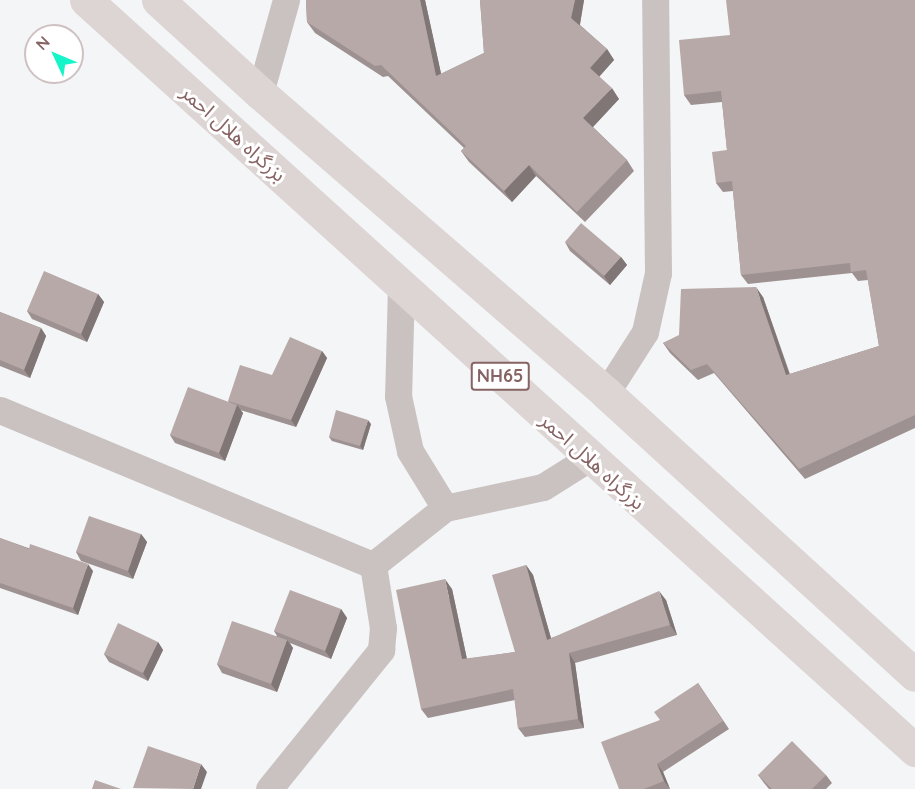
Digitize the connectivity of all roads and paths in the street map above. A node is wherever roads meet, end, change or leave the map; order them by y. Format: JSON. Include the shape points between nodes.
{"nodes":[{"id":1,"x":86,"y":0,"type":"edge"},
{"id":2,"x":158,"y":0,"type":"edge"},
{"id":3,"x":286,"y":0,"type":"edge"},
{"id":4,"x":655,"y":0,"type":"edge"},
{"id":5,"x":260,"y":93,"type":"junction"},
{"id":6,"x":401,"y":285,"type":"junction"},
{"id":7,"x":606,"y":393,"type":"junction"},
{"id":8,"x":0,"y":410,"type":"edge"},
{"id":9,"x":590,"y":458,"type":"junction"},
{"id":10,"x":445,"y":508,"type":"junction"},
{"id":11,"x":373,"y":565,"type":"junction"},
{"id":12,"x":915,"y":675,"type":"edge"},
{"id":13,"x":915,"y":750,"type":"edge"},
{"id":14,"x":269,"y":789,"type":"edge"}],
"edges":[{"from":1,"to":6,"type":"highway","name":"بزرگراه هلال احمر","number":"NH65"},
{"from":2,"to":5,"type":"highway","number":"NH65"},
{"from":3,"to":5,"type":"street"},
{"from":4,"to":7,"type":"street","via":[[658,273],[645,332]]},
{"from":5,"to":7,"type":"highway","number":"NH65"},
{"from":6,"to":9,"type":"highway","name":"بزرگراه هلال احمر","number":"NH65"},
{"from":6,"to":10,"type":"street","via":[[398,396],[410,451]]},
{"from":7,"to":12,"type":"highway","number":"NH65"},
{"from":8,"to":11,"type":"street"},
{"from":9,"to":10,"type":"street","via":[[543,487]]},
{"from":9,"to":13,"type":"highway","name":"بزرگراه هلال احمر","number":"NH65"},
{"from":10,"to":11,"type":"street"},
{"from":11,"to":14,"type":"street","via":[[383,628],[381,650]]}]}
